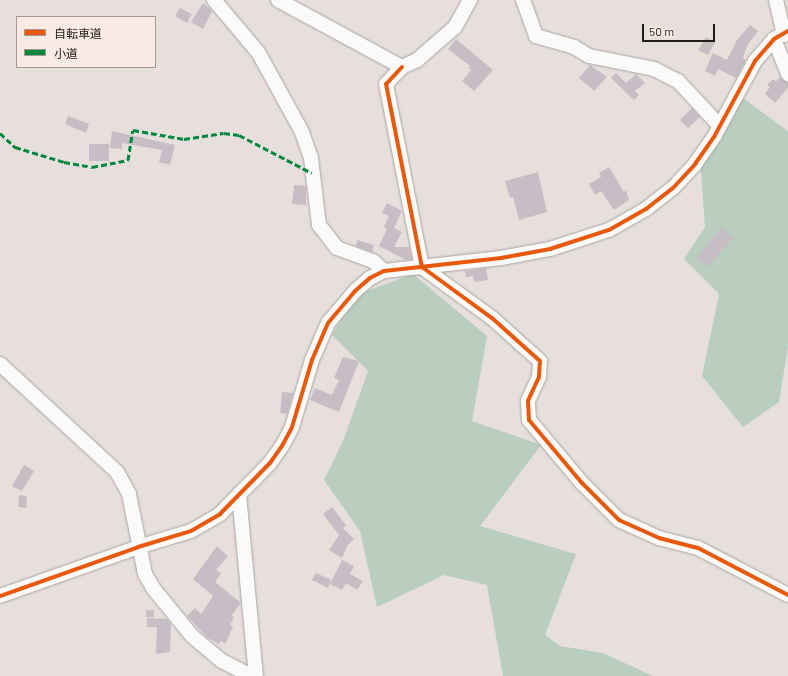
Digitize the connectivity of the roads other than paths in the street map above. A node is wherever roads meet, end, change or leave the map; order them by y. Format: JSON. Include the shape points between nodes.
{"nodes":[{"id":1,"x":214,"y":0,"type":"edge"},
{"id":2,"x":278,"y":0,"type":"edge"},
{"id":3,"x":470,"y":0,"type":"edge"},
{"id":4,"x":523,"y":0,"type":"edge"},
{"id":5,"x":776,"y":0,"type":"edge"},
{"id":6,"x":782,"y":35,"type":"edge"},
{"id":7,"x":402,"y":66,"type":"junction"},
{"id":8,"x":788,"y":74,"type":"edge"},
{"id":9,"x":719,"y":125,"type":"junction"},
{"id":10,"x":422,"y":267,"type":"junction"},
{"id":11,"x":384,"y":271,"type":"junction"},
{"id":12,"x":0,"y":364,"type":"edge"},
{"id":13,"x":239,"y":494,"type":"junction"},
{"id":14,"x":138,"y":547,"type":"junction"},
{"id":15,"x":788,"y":595,"type":"edge"},
{"id":16,"x":0,"y":596,"type":"edge"},
{"id":17,"x":251,"y":676,"type":"edge"},
{"id":18,"x":256,"y":676,"type":"edge"}],
"edges":[{"from":1,"to":11,"type":"street","via":[[258,52],[302,132],[311,158],[319,225],[337,248],[373,261]]},
{"from":2,"to":7,"type":"street"},
{"from":3,"to":7,"type":"street","via":[[455,27],[417,60]]},
{"from":4,"to":9,"type":"street","via":[[536,36],[574,48],[589,56],[654,69],[678,81]]},
{"from":5,"to":6,"type":"street"},
{"from":6,"to":8,"type":"street"},
{"from":6,"to":9,"type":"street","via":[[755,61]]},
{"from":7,"to":10,"type":"street","via":[[386,84]]},
{"from":9,"to":10,"type":"street","via":[[698,160],[673,188],[646,209],[609,230],[550,250]]},
{"from":10,"to":11,"type":"street"},
{"from":10,"to":15,"type":"street","via":[[492,318],[540,361],[539,377],[528,401],[529,420],[581,482],[619,520],[659,538],[698,548]]},
{"from":11,"to":13,"type":"street","via":[[370,278],[355,291],[328,323],[312,360],[292,427],[270,463]]},
{"from":12,"to":14,"type":"street","via":[[116,472],[129,494]]},
{"from":13,"to":14,"type":"street","via":[[220,514],[191,531]]},
{"from":13,"to":18,"type":"street"},
{"from":14,"to":16,"type":"street"},
{"from":14,"to":17,"type":"street","via":[[145,574],[153,588],[192,636],[222,661]]}]}
